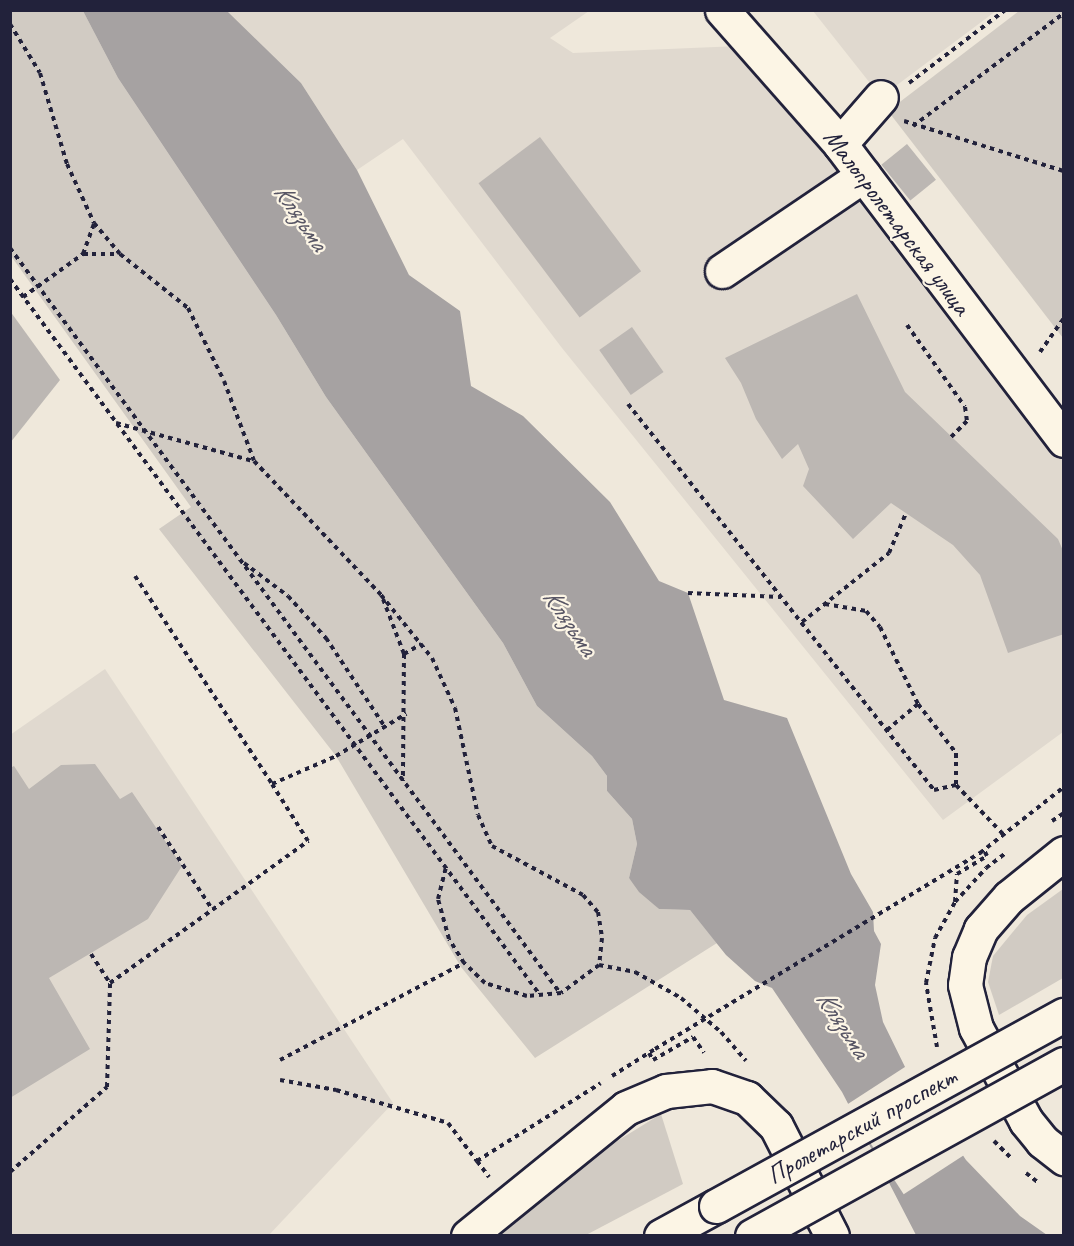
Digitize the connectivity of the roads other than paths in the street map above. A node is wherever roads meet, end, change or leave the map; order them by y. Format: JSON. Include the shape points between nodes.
{"nodes":[{"id":1,"x":722,"y":10,"type":"edge"},
{"id":2,"x":891,"y":94,"type":"road end"},
{"id":3,"x":840,"y":144,"type":"junction"},
{"id":4,"x":864,"y":175,"type":"junction"},
{"id":5,"x":722,"y":271,"type":"dead end"},
{"id":6,"x":1064,"y":440,"type":"edge"},
{"id":7,"x":1064,"y":853,"type":"edge"},
{"id":8,"x":1064,"y":1016,"type":"edge"},
{"id":9,"x":1064,"y":1064,"type":"edge"},
{"id":10,"x":1064,"y":1158,"type":"edge"},
{"id":11,"x":468,"y":1236,"type":"edge"},
{"id":12,"x":661,"y":1236,"type":"edge"},
{"id":13,"x":752,"y":1236,"type":"edge"},
{"id":14,"x":832,"y":1236,"type":"edge"}],
"edges":[{"from":1,"to":3,"type":"main road","name":"Малопролетарская улица"},
{"from":2,"to":3,"type":"main road"},
{"from":3,"to":4,"type":"main road","name":"Малопролетарская улица"},
{"from":4,"to":5,"type":"main road"},
{"from":4,"to":6,"type":"main road","name":"Малопролетарская улица"},
{"from":7,"to":10,"type":"main road","via":[[1009,897],[981,928],[969,957],[965,985],[976,1028],[1026,1121],[1042,1141]]},
{"from":8,"to":12,"type":"main road","name":"Пролетарский проспект","bridge":true},
{"from":9,"to":13,"type":"main road","name":"Пролетарский проспект","bridge":true},
{"from":11,"to":14,"type":"main road","via":[[626,1108],[666,1091],[712,1086],[747,1098],[776,1126]]}]}
